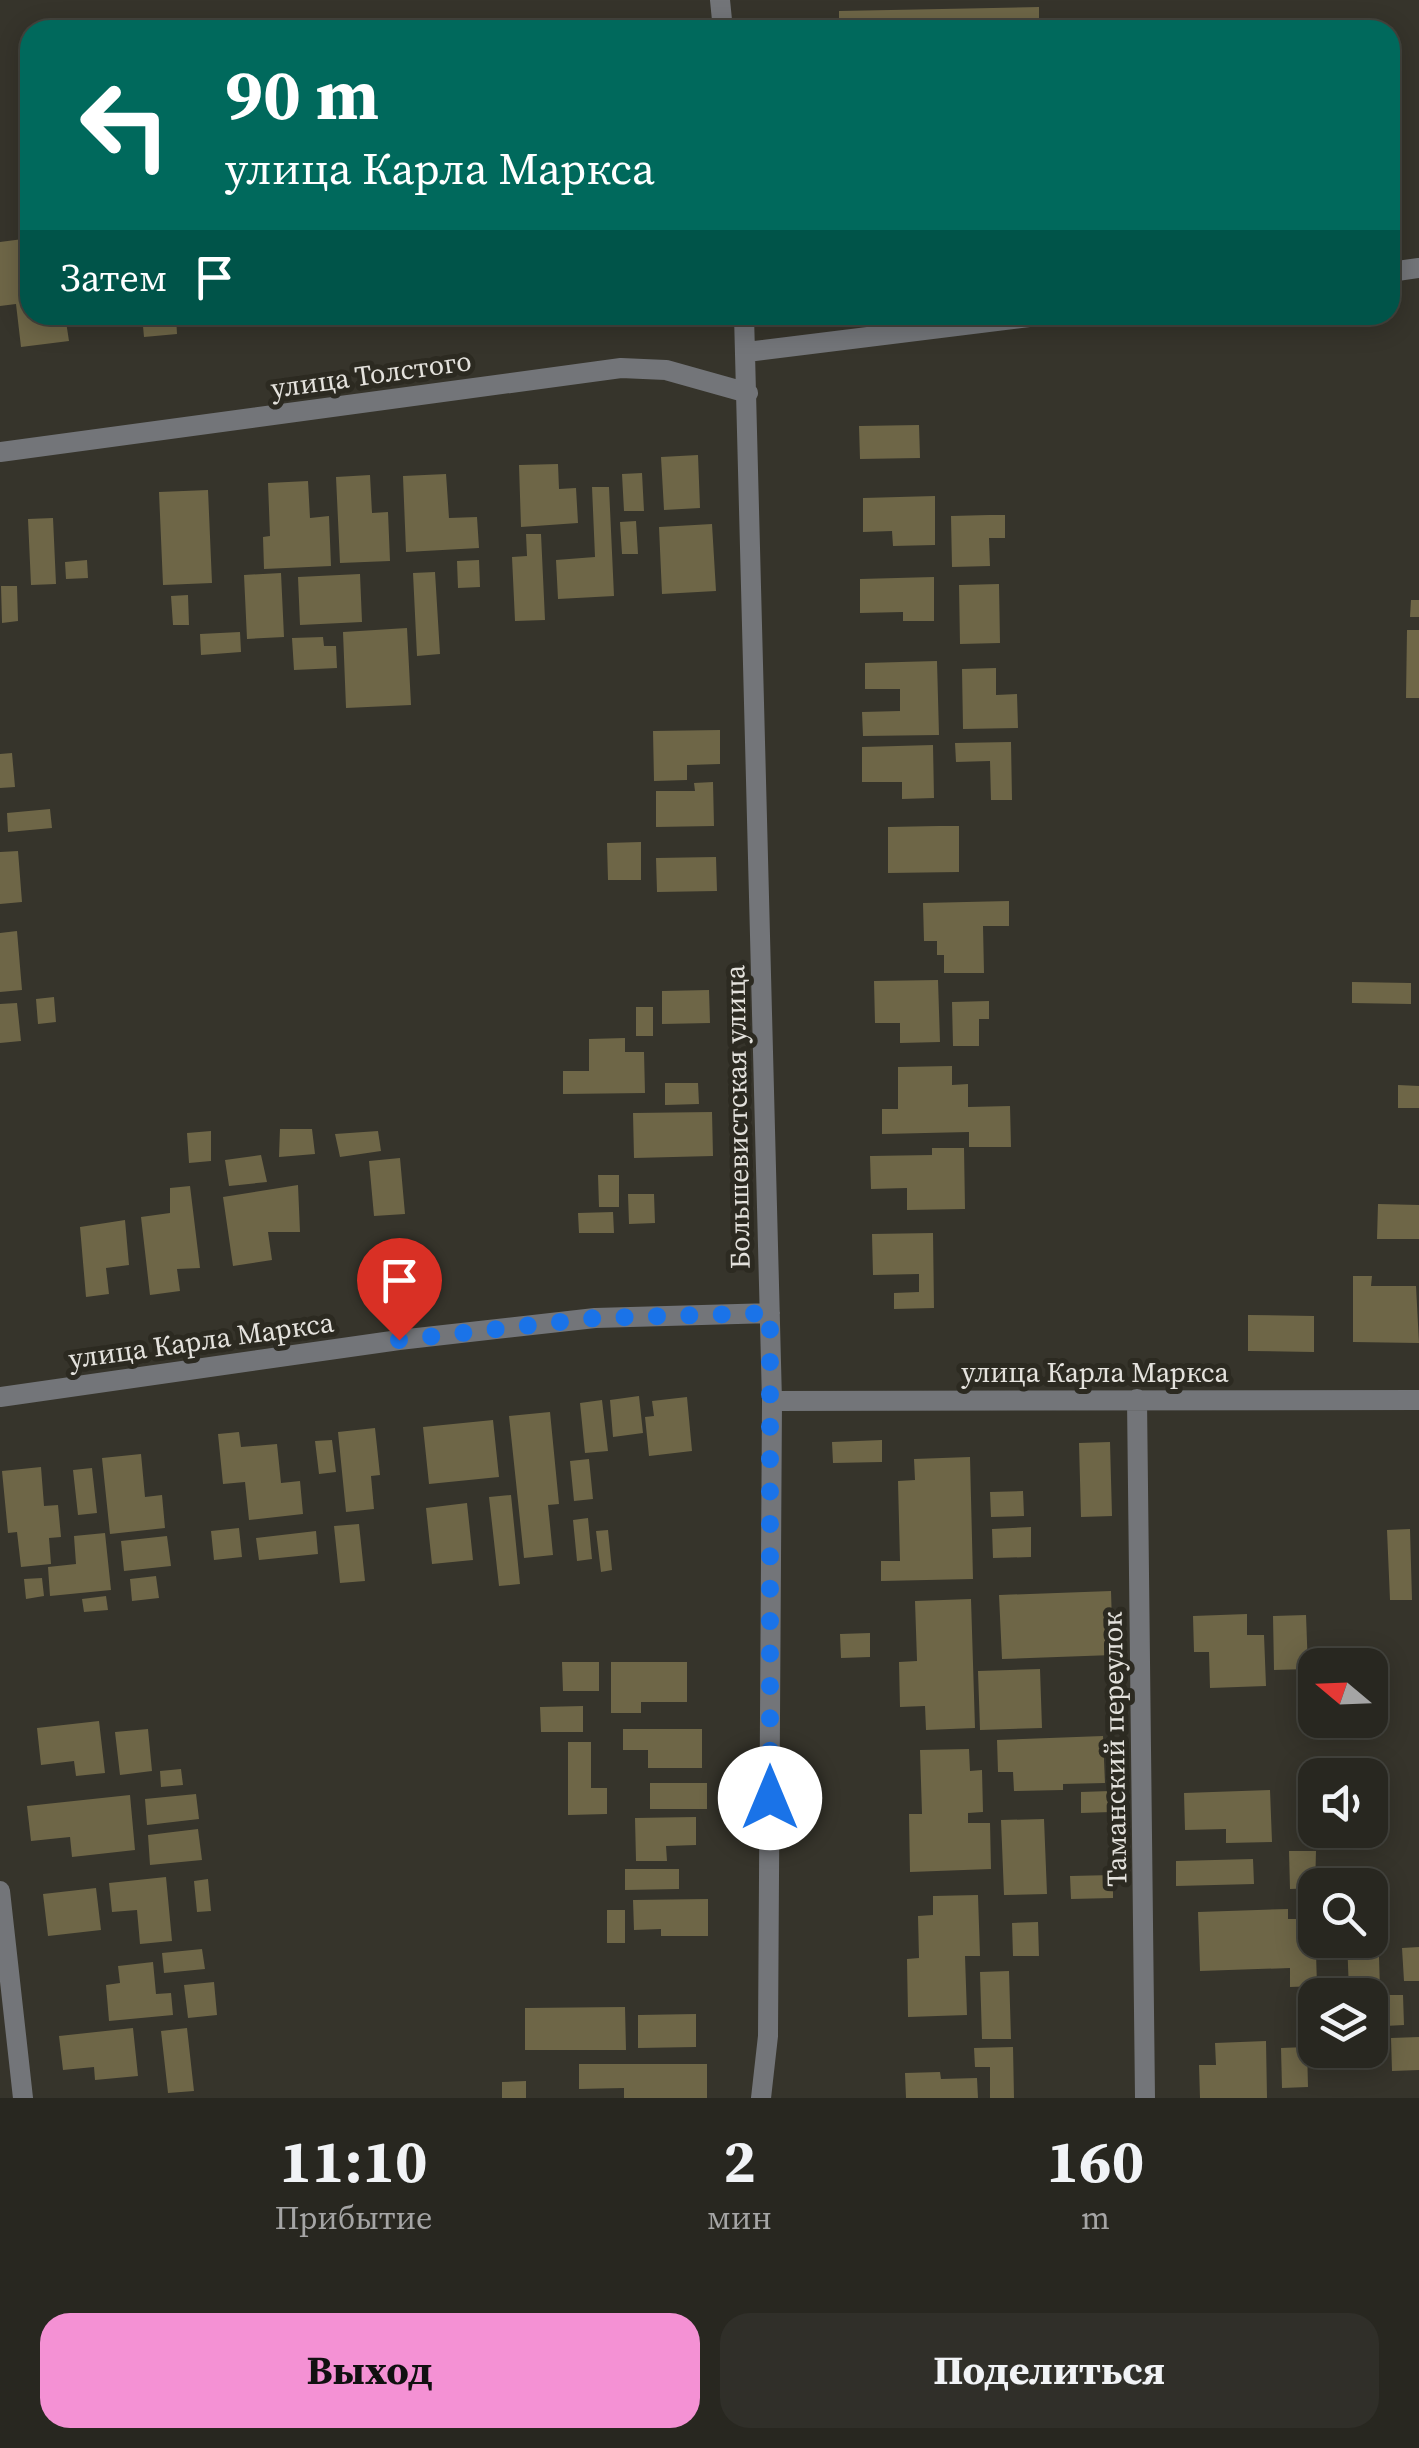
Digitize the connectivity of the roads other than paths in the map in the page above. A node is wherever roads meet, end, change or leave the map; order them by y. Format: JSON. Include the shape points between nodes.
{"nodes":[{"id":1,"x":745,"y":325,"type":"edge"},
{"id":2,"x":964,"y":325,"type":"edge"},
{"id":3,"x":747,"y":352,"type":"junction"},
{"id":4,"x":748,"y":393,"type":"junction"},
{"id":5,"x":0,"y":452,"type":"edge"},
{"id":6,"x":770,"y":1313,"type":"junction"},
{"id":7,"x":0,"y":1397,"type":"edge"},
{"id":8,"x":1137,"y":1399,"type":"junction"},
{"id":9,"x":1419,"y":1400,"type":"edge"},
{"id":10,"x":772,"y":1402,"type":"junction"},
{"id":11,"x":0,"y":1891,"type":"edge"},
{"id":12,"x":23,"y":2098,"type":"edge"},
{"id":13,"x":761,"y":2098,"type":"edge"},
{"id":14,"x":1146,"y":2098,"type":"edge"}],
"edges":[{"from":1,"to":3,"type":"street","name":"Большевистская улица"},
{"from":2,"to":3,"type":"street"},
{"from":3,"to":4,"type":"street","name":"Большевистская улица"},
{"from":4,"to":5,"type":"street","name":"улица Толстого","via":[[666,370],[622,368]]},
{"from":4,"to":6,"type":"street","name":"Большевистская улица"},
{"from":6,"to":7,"type":"street","name":"улица Карла Маркса","via":[[595,1318]]},
{"from":6,"to":10,"type":"street","name":"Большевистская улица"},
{"from":8,"to":9,"type":"street","name":"улица Карла Маркса"},
{"from":8,"to":10,"type":"street","name":"улица Карла Маркса"},
{"from":8,"to":14,"type":"street","name":"Таманский переулок"},
{"from":10,"to":13,"type":"street","name":"Большевистская улица","via":[[768,2036]]},
{"from":11,"to":12,"type":"street"}]}
